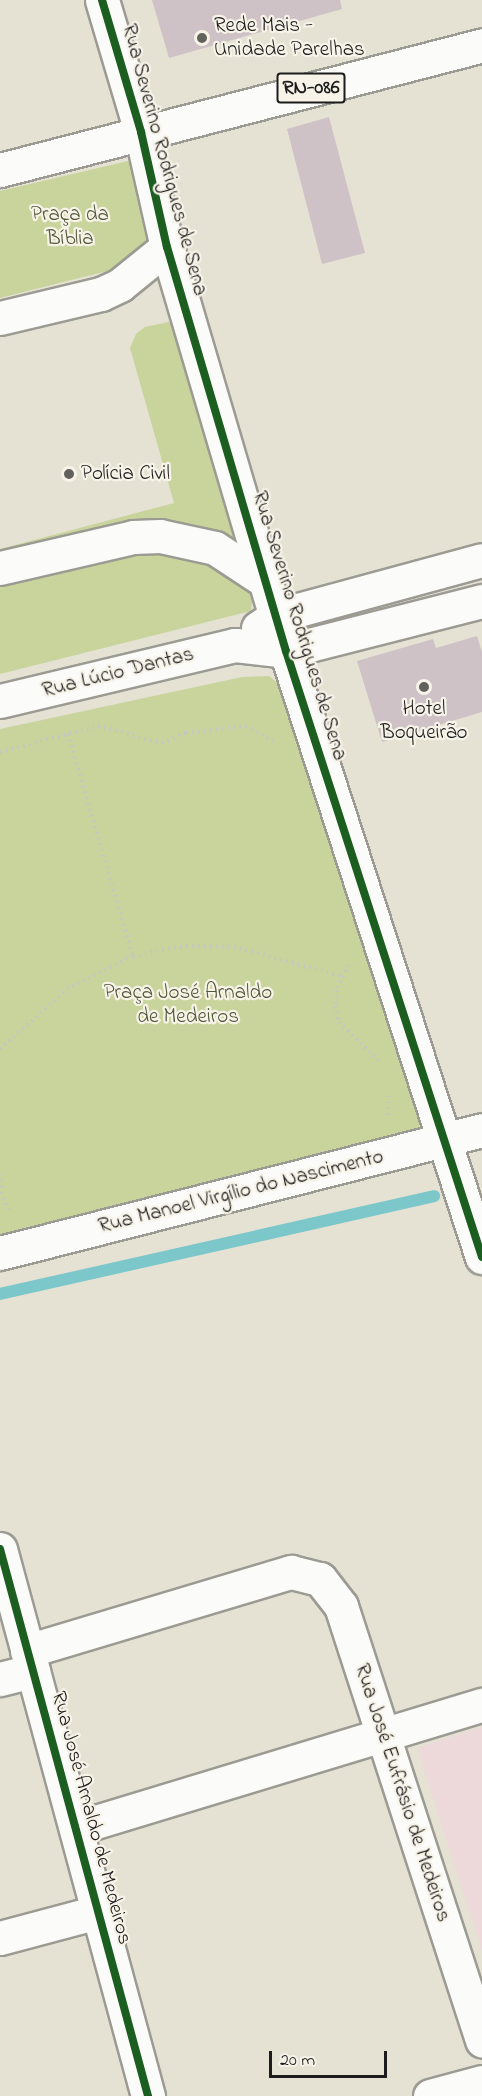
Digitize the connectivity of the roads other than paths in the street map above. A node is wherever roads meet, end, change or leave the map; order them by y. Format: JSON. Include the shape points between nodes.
{"nodes":[{"id":1,"x":102,"y":0,"type":"edge"},
{"id":2,"x":482,"y":45,"type":"edge"},
{"id":3,"x":141,"y":132,"type":"junction"},
{"id":4,"x":0,"y":170,"type":"edge"},
{"id":5,"x":167,"y":247,"type":"junction"},
{"id":6,"x":0,"y":318,"type":"edge"},
{"id":7,"x":482,"y":560,"type":"edge"},
{"id":8,"x":0,"y":568,"type":"edge"},
{"id":9,"x":266,"y":580,"type":"junction"},
{"id":10,"x":482,"y":601,"type":"edge"},
{"id":11,"x":276,"y":616,"type":"junction"},
{"id":12,"x":235,"y":645,"type":"junction"},
{"id":13,"x":286,"y":651,"type":"junction"},
{"id":14,"x":0,"y":702,"type":"edge"},
{"id":15,"x":482,"y":1130,"type":"edge"},
{"id":16,"x":444,"y":1140,"type":"junction"},
{"id":17,"x":0,"y":1253,"type":"edge"},
{"id":18,"x":482,"y":1257,"type":"edge"},
{"id":19,"x":0,"y":1549,"type":"edge"},
{"id":20,"x":30,"y":1661,"type":"junction"},
{"id":21,"x":0,"y":1679,"type":"edge"},
{"id":22,"x":482,"y":1705,"type":"edge"},
{"id":23,"x":384,"y":1736,"type":"junction"},
{"id":24,"x":76,"y":1828,"type":"junction"},
{"id":25,"x":98,"y":1912,"type":"junction"},
{"id":26,"x":0,"y":1938,"type":"edge"},
{"id":27,"x":482,"y":2041,"type":"edge"},
{"id":28,"x":482,"y":2082,"type":"edge"},
{"id":29,"x":148,"y":2096,"type":"edge"},
{"id":30,"x":430,"y":2096,"type":"edge"}],
"edges":[{"from":1,"to":3,"type":"street","name":"Rua Severino Rodrigues de Sena"},
{"from":2,"to":3,"type":"street","number":"RN-086"},
{"from":3,"to":4,"type":"street","number":"RN-086"},
{"from":3,"to":5,"type":"street","name":"Rua Severino Rodrigues de Sena"},
{"from":5,"to":6,"type":"street","via":[[120,285],[101,294]]},
{"from":5,"to":9,"type":"street","name":"Rua Severino Rodrigues de Sena"},
{"from":7,"to":11,"type":"street"},
{"from":8,"to":9,"type":"street","via":[[133,537],[160,536],[215,548]]},
{"from":9,"to":11,"type":"street","name":"Rua Severino Rodrigues de Sena"},
{"from":10,"to":13,"type":"street"},
{"from":11,"to":12,"type":"street","name":"Rua Lúcio Dantas"},
{"from":11,"to":13,"type":"street","name":"Rua Severino Rodrigues de Sena"},
{"from":12,"to":13,"type":"street","name":"Rua Lúcio Dantas"},
{"from":12,"to":14,"type":"street","name":"Rua Lúcio Dantas"},
{"from":13,"to":16,"type":"street","name":"Rua Severino Rodrigues de Sena"},
{"from":15,"to":16,"type":"street","name":"Rua Manoel Virgílio do Nascimento"},
{"from":16,"to":17,"type":"street","name":"Rua Manoel Virgílio do Nascimento"},
{"from":16,"to":18,"type":"street","name":"Rua Severino Rodrigues de Sena"},
{"from":19,"to":20,"type":"street","name":"Rua José Arnaldo de Medeiros"},
{"from":20,"to":21,"type":"street"},
{"from":20,"to":23,"type":"street","name":"Rua José Eufrásio de Medeiros","via":[[291,1572],[320,1579],[332,1590]]},
{"from":20,"to":24,"type":"street","name":"Rua José Arnaldo de Medeiros"},
{"from":22,"to":23,"type":"street"},
{"from":23,"to":24,"type":"street"},
{"from":23,"to":27,"type":"street","name":"Rua José Eufrásio de Medeiros"},
{"from":24,"to":25,"type":"street","name":"Rua José Arnaldo de Medeiros"},
{"from":25,"to":26,"type":"street"},
{"from":25,"to":29,"type":"street","name":"Rua José Arnaldo de Medeiros"},
{"from":28,"to":30,"type":"street"}]}
